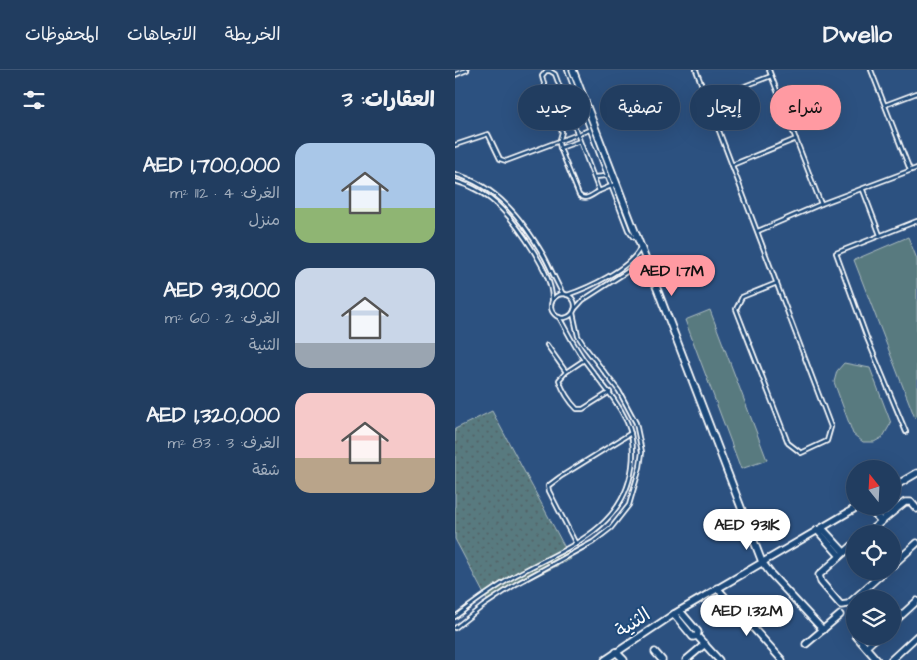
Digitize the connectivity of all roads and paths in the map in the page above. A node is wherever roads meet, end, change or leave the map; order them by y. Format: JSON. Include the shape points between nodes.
{"nodes":[{"id":1,"x":467,"y":70,"type":"edge"},
{"id":2,"x":567,"y":70,"type":"edge"},
{"id":3,"x":573,"y":70,"type":"edge"},
{"id":4,"x":696,"y":70,"type":"edge"},
{"id":5,"x":769,"y":70,"type":"edge"},
{"id":6,"x":871,"y":70,"type":"edge"},
{"id":7,"x":461,"y":71,"type":"edge"},
{"id":8,"x":455,"y":75,"type":"edge"},
{"id":9,"x":771,"y":76,"type":"junction"},
{"id":10,"x":572,"y":85,"type":"edge"},
{"id":11,"x":702,"y":85,"type":"edge"},
{"id":12,"x":747,"y":85,"type":"edge"},
{"id":13,"x":917,"y":93,"type":"edge"},
{"id":14,"x":885,"y":105,"type":"junction"},
{"id":15,"x":589,"y":130,"type":"joint"},
{"id":16,"x":720,"y":130,"type":"edge"},
{"id":17,"x":578,"y":134,"type":"junction"},
{"id":18,"x":796,"y":139,"type":"junction"},
{"id":19,"x":560,"y":140,"type":"junction"},
{"id":20,"x":580,"y":141,"type":"junction"},
{"id":21,"x":455,"y":145,"type":"edge"},
{"id":22,"x":560,"y":148,"type":"junction"},
{"id":23,"x":733,"y":165,"type":"junction"},
{"id":24,"x":917,"y":168,"type":"edge"},
{"id":25,"x":910,"y":170,"type":"junction"},
{"id":26,"x":455,"y":174,"type":"edge"},
{"id":27,"x":610,"y":174,"type":"junction"},
{"id":28,"x":594,"y":176,"type":"junction"},
{"id":29,"x":455,"y":181,"type":"edge"},
{"id":30,"x":613,"y":184,"type":"junction"},
{"id":31,"x":863,"y":190,"type":"junction"},
{"id":32,"x":599,"y":191,"type":"junction"},
{"id":33,"x":821,"y":204,"type":"junction"},
{"id":34,"x":917,"y":221,"type":"edge"},
{"id":35,"x":758,"y":231,"type":"junction"},
{"id":36,"x":880,"y":235,"type":"junction"},
{"id":37,"x":641,"y":247,"type":"junction"},
{"id":38,"x":649,"y":268,"type":"junction"},
{"id":39,"x":777,"y":283,"type":"junction"},
{"id":40,"x":565,"y":294,"type":"junction"},
{"id":41,"x":552,"y":302,"type":"junction"},
{"id":42,"x":573,"y":311,"type":"junction"},
{"id":43,"x":559,"y":317,"type":"junction"},
{"id":44,"x":547,"y":345,"type":"dead end"},
{"id":45,"x":584,"y":360,"type":"junction"},
{"id":46,"x":566,"y":372,"type":"junction"},
{"id":47,"x":610,"y":392,"type":"junction"},
{"id":48,"x":906,"y":432,"type":"dead end"},
{"id":49,"x":631,"y":433,"type":"junction"},
{"id":50,"x":914,"y":475,"type":"edge"},
{"id":51,"x":901,"y":482,"type":"edge"},
{"id":52,"x":917,"y":483,"type":"edge"},
{"id":53,"x":917,"y":509,"type":"edge"},
{"id":54,"x":846,"y":513,"type":"edge"},
{"id":55,"x":878,"y":515,"type":"edge"},
{"id":56,"x":880,"y":515,"type":"edge"},
{"id":57,"x":883,"y":519,"type":"junction"},
{"id":58,"x":876,"y":525,"type":"edge"},
{"id":59,"x":819,"y":529,"type":"junction"},
{"id":60,"x":917,"y":543,"type":"edge"},
{"id":61,"x":576,"y":544,"type":"junction"},
{"id":62,"x":846,"y":551,"type":"edge"},
{"id":63,"x":842,"y":554,"type":"junction"},
{"id":64,"x":901,"y":558,"type":"edge"},
{"id":65,"x":763,"y":562,"type":"junction"},
{"id":66,"x":875,"y":580,"type":"edge"},
{"id":67,"x":717,"y":588,"type":"junction"},
{"id":68,"x":917,"y":601,"type":"edge"},
{"id":69,"x":677,"y":612,"type":"junction"},
{"id":70,"x":840,"y":615,"type":"dead end"},
{"id":71,"x":901,"y":616,"type":"edge"},
{"id":72,"x":455,"y":617,"type":"edge"},
{"id":73,"x":455,"y":628,"type":"edge"},
{"id":74,"x":823,"y":630,"type":"junction"},
{"id":75,"x":917,"y":636,"type":"edge"},
{"id":76,"x":705,"y":644,"type":"junction"},
{"id":77,"x":806,"y":644,"type":"dead end"},
{"id":78,"x":866,"y":647,"type":"edge"},
{"id":79,"x":616,"y":652,"type":"junction"},
{"id":80,"x":655,"y":652,"type":"dead end"},
{"id":81,"x":605,"y":660,"type":"edge"},
{"id":82,"x":624,"y":660,"type":"edge"},
{"id":83,"x":662,"y":660,"type":"edge"},
{"id":84,"x":686,"y":660,"type":"edge"},
{"id":85,"x":719,"y":660,"type":"edge"},
{"id":86,"x":782,"y":660,"type":"edge"},
{"id":87,"x":877,"y":660,"type":"edge"},
{"id":88,"x":891,"y":660,"type":"edge"}],
"edges":[{"from":1,"to":7,"type":"lane"},
{"from":2,"to":10,"type":"lane"},
{"from":3,"to":27,"type":"street"},
{"from":4,"to":11,"type":"lane"},
{"from":5,"to":9,"type":"lane"},
{"from":6,"to":14,"type":"lane"},
{"from":7,"to":8,"type":"lane"},
{"from":9,"to":12,"type":"lane"},
{"from":9,"to":18,"type":"lane"},
{"from":13,"to":14,"type":"lane"},
{"from":14,"to":25,"type":"lane"},
{"from":15,"to":17,"type":"lane"},
{"from":15,"to":27,"type":"lane"},
{"from":16,"to":23,"type":"lane"},
{"from":17,"to":19,"type":"lane"},
{"from":17,"to":19,"type":"lane","via":[[555,74],[546,71],[542,78],[562,132]]},
{"from":17,"to":20,"type":"lane"},
{"from":18,"to":23,"type":"lane"},
{"from":18,"to":33,"type":"lane"},
{"from":19,"to":21,"type":"lane","via":[[505,161],[500,159],[488,134]]},
{"from":19,"to":22,"type":"lane"},
{"from":20,"to":22,"type":"lane"},
{"from":20,"to":28,"type":"lane"},
{"from":22,"to":32,"type":"lane","via":[[580,197]]},
{"from":23,"to":35,"type":"lane"},
{"from":24,"to":25,"type":"lane"},
{"from":25,"to":31,"type":"lane"},
{"from":26,"to":40,"type":"lane","via":[[482,184],[511,209],[535,242]]},
{"from":27,"to":28,"type":"lane"},
{"from":27,"to":30,"type":"street"},
{"from":28,"to":32,"type":"lane"},
{"from":29,"to":41,"type":"lane","via":[[484,194],[512,219],[541,262],[552,288]]},
{"from":30,"to":32,"type":"lane"},
{"from":30,"to":37,"type":"street"},
{"from":31,"to":33,"type":"lane"},
{"from":31,"to":36,"type":"lane"},
{"from":33,"to":35,"type":"lane"},
{"from":34,"to":36,"type":"lane"},
{"from":35,"to":39,"type":"lane"},
{"from":36,"to":48,"type":"lane","via":[[836,253]]},
{"from":37,"to":38,"type":"street"},
{"from":37,"to":40,"type":"lane","via":[[636,256],[622,267],[588,287]]},
{"from":38,"to":42,"type":"lane","via":[[628,271],[583,300]]},
{"from":38,"to":65,"type":"street"},
{"from":39,"to":39,"type":"lane","via":[[742,297],[737,310],[788,443],[801,453],[827,442],[831,427]]},
{"from":40,"to":41,"type":"lane"},
{"from":40,"to":42,"type":"lane","via":[[573,299]]},
{"from":41,"to":43,"type":"lane","via":[[553,312]]},
{"from":42,"to":43,"type":"lane","via":[[566,317]]},
{"from":42,"to":73,"type":"lane","via":[[578,336],[619,392],[636,423],[642,452],[629,505],[611,528],[593,542],[516,584]]},
{"from":43,"to":45,"type":"lane"},
{"from":44,"to":46,"type":"lane"},
{"from":45,"to":46,"type":"lane"},
{"from":45,"to":47,"type":"lane"},
{"from":46,"to":47,"type":"lane","via":[[559,380],[561,387],[577,409],[583,409]]},
{"from":47,"to":49,"type":"lane"},
{"from":49,"to":61,"type":"lane","via":[[633,459],[624,496],[605,522]]},
{"from":49,"to":61,"type":"lane","via":[[549,486]]},
{"from":50,"to":51,"type":"street"},
{"from":50,"to":52,"type":"street"},
{"from":53,"to":57,"type":"street","via":[[911,502],[905,502]]},
{"from":54,"to":59,"type":"street","name":"الثنية"},
{"from":55,"to":57,"type":"street"},
{"from":56,"to":57,"type":"street"},
{"from":57,"to":58,"type":"street"},
{"from":59,"to":63,"type":"street"},
{"from":59,"to":65,"type":"street","name":"الثنية"},
{"from":60,"to":64,"type":"street"},
{"from":61,"to":72,"type":"lane","via":[[511,579]]},
{"from":62,"to":63,"type":"street"},
{"from":63,"to":66,"type":"street","via":[[821,572],[819,578],[841,605],[848,604]]},
{"from":65,"to":67,"type":"street","name":"الثنية"},
{"from":65,"to":74,"type":"street"},
{"from":67,"to":69,"type":"street","name":"الثنية"},
{"from":67,"to":86,"type":"street"},
{"from":68,"to":71,"type":"street"},
{"from":69,"to":76,"type":"street","via":[[691,636],[697,636]]},
{"from":69,"to":79,"type":"street","name":"الثنية"},
{"from":70,"to":74,"type":"street"},
{"from":74,"to":77,"type":"street"},
{"from":75,"to":88,"type":"street"},
{"from":76,"to":84,"type":"street"},
{"from":76,"to":85,"type":"street"},
{"from":78,"to":87,"type":"street"},
{"from":79,"to":81,"type":"street","name":"الثنية"},
{"from":79,"to":82,"type":"street"},
{"from":80,"to":83,"type":"street"}]}
